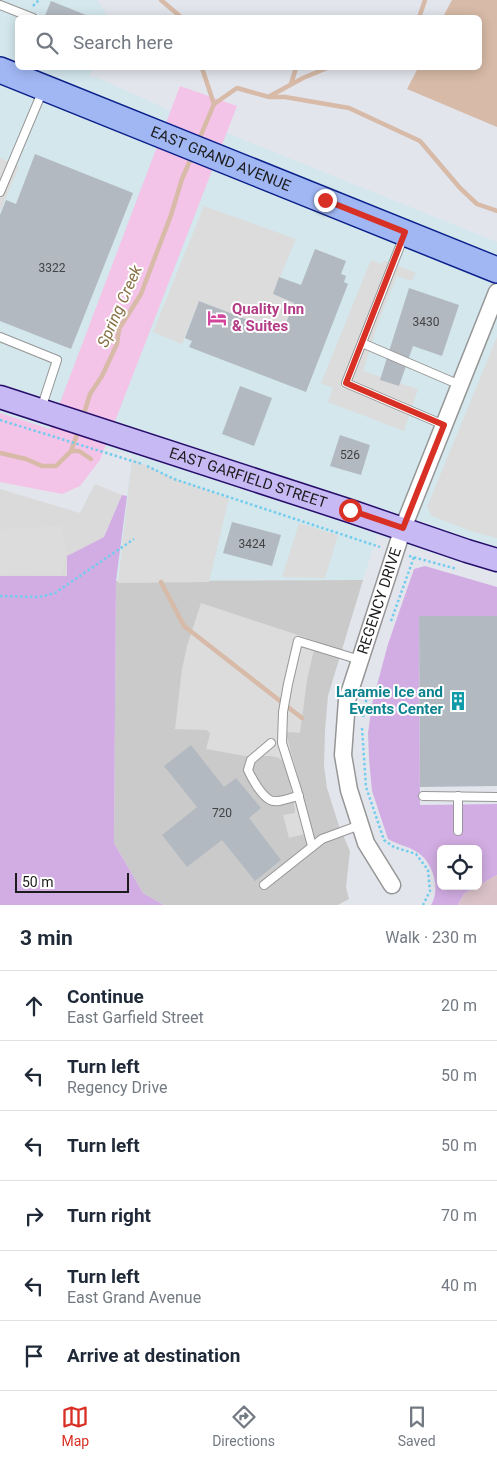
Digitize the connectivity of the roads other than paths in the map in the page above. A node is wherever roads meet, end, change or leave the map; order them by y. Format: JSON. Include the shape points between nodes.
{"nodes":[{"id":1,"x":0,"y":5,"type":"edge"},
{"id":2,"x":25,"y":15,"type":"edge"},
{"id":3,"x":0,"y":70,"type":"edge"},
{"id":4,"x":44,"y":88,"type":"junction"},
{"id":5,"x":0,"y":192,"type":"edge"},
{"id":6,"x":405,"y":232,"type":"junction"},
{"id":7,"x":497,"y":270,"type":"edge"},
{"id":8,"x":497,"y":292,"type":"edge"},
{"id":9,"x":0,"y":337,"type":"edge"},
{"id":10,"x":362,"y":343,"type":"junction"},
{"id":11,"x":460,"y":385,"type":"junction"},
{"id":12,"x":0,"y":397,"type":"edge"},
{"id":13,"x":49,"y":421,"type":"junction"},
{"id":14,"x":444,"y":425,"type":"junction"},
{"id":15,"x":403,"y":528,"type":"junction"},
{"id":16,"x":497,"y":560,"type":"edge"},
{"id":17,"x":360,"y":660,"type":"junction"},
{"id":18,"x":271,"y":743,"type":"dead end"},
{"id":19,"x":299,"y":796,"type":"junction"},
{"id":20,"x":423,"y":796,"type":"dead end"},
{"id":21,"x":458,"y":796,"type":"junction"},
{"id":22,"x":497,"y":796,"type":"edge"},
{"id":23,"x":360,"y":825,"type":"junction"},
{"id":24,"x":458,"y":831,"type":"dead end"},
{"id":25,"x":312,"y":846,"type":"junction"},
{"id":26,"x":264,"y":885,"type":"dead end"},
{"id":27,"x":392,"y":885,"type":"dead end"}],
"edges":[{"from":1,"to":2,"type":"lane"},
{"from":3,"to":4,"type":"main road","name":"EAST GRAND AVENUE"},
{"from":4,"to":5,"type":"lane"},
{"from":4,"to":6,"type":"main road","name":"EAST GRAND AVENUE"},
{"from":6,"to":7,"type":"main road","name":"EAST GRAND AVENUE"},
{"from":6,"to":10,"type":"lane"},
{"from":8,"to":11,"type":"street","name":"REGENCY DRIVE"},
{"from":9,"to":13,"type":"lane","via":[[57,360]]},
{"from":10,"to":11,"type":"lane"},
{"from":10,"to":14,"type":"lane","via":[[346,383]]},
{"from":11,"to":14,"type":"street","name":"REGENCY DRIVE"},
{"from":12,"to":13,"type":"street","name":"EAST GARFIELD STREET"},
{"from":13,"to":15,"type":"street","name":"EAST GARFIELD STREET","via":[[107,443]]},
{"from":14,"to":15,"type":"street","name":"REGENCY DRIVE"},
{"from":15,"to":16,"type":"street","name":"EAST GARFIELD STREET"},
{"from":15,"to":17,"type":"street","name":"REGENCY DRIVE"},
{"from":17,"to":19,"type":"lane","via":[[298,641],[283,712],[282,743]]},
{"from":17,"to":23,"type":"street","name":"REGENCY DRIVE","via":[[347,700],[343,754],[349,790]]},
{"from":18,"to":19,"type":"lane","via":[[251,760],[248,770],[253,782],[270,800]]},
{"from":19,"to":25,"type":"lane"},
{"from":20,"to":21,"type":"lane"},
{"from":21,"to":22,"type":"lane"},
{"from":21,"to":24,"type":"lane"},
{"from":23,"to":25,"type":"lane"},
{"from":23,"to":27,"type":"street","name":"REGENCY DRIVE","via":[[366,843]]},
{"from":25,"to":26,"type":"lane"}]}
